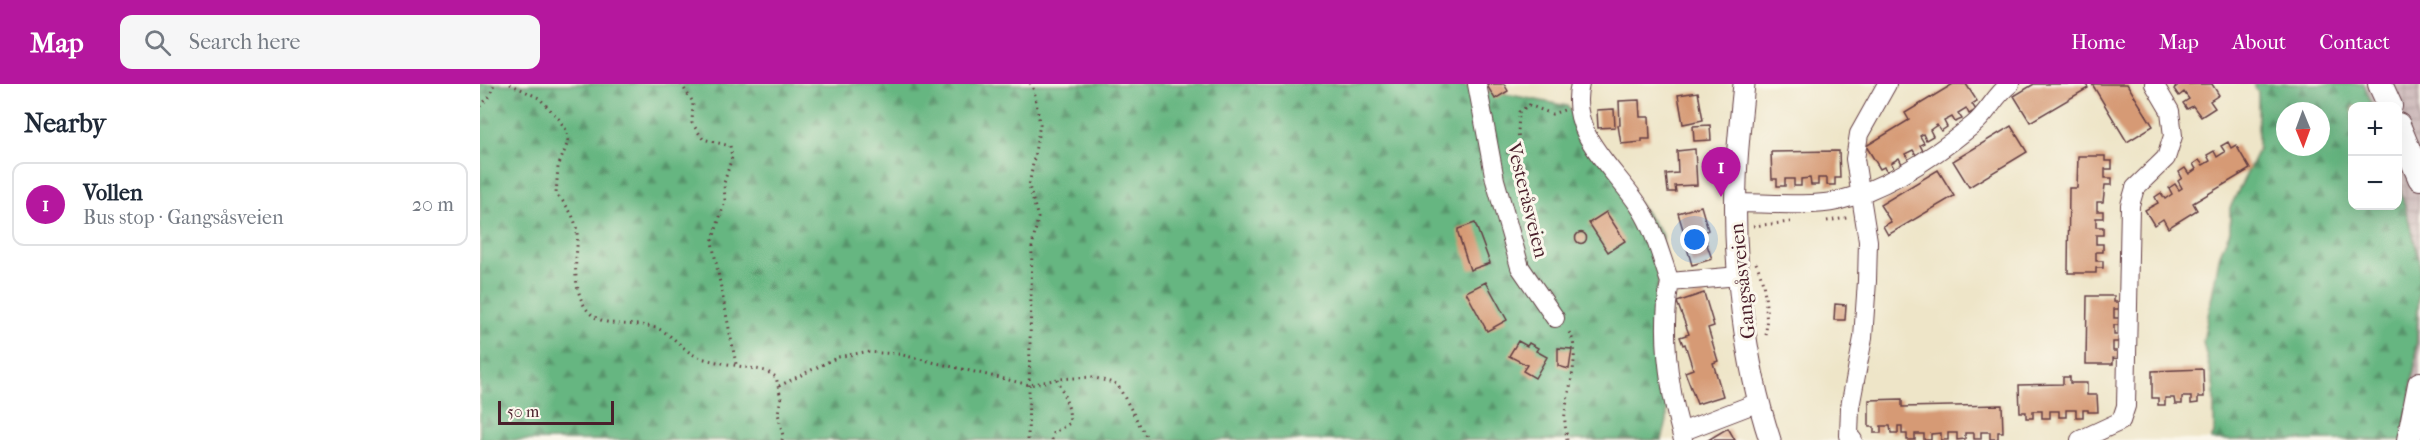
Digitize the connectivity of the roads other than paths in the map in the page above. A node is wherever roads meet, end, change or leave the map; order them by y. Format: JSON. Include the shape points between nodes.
{"nodes":[{"id":1,"x":1477,"y":84,"type":"edge"},
{"id":2,"x":1580,"y":84,"type":"edge"},
{"id":3,"x":1744,"y":84,"type":"edge"},
{"id":4,"x":1887,"y":84,"type":"edge"},
{"id":5,"x":2010,"y":84,"type":"edge"},
{"id":6,"x":2154,"y":84,"type":"edge"},
{"id":7,"x":2380,"y":84,"type":"edge"},
{"id":8,"x":2388,"y":102,"type":"edge"},
{"id":9,"x":2402,"y":137,"type":"edge"},
{"id":10,"x":2420,"y":178,"type":"edge"},
{"id":11,"x":1859,"y":194,"type":"junction"},
{"id":12,"x":1736,"y":203,"type":"junction"},
{"id":13,"x":1739,"y":276,"type":"junction"},
{"id":14,"x":1670,"y":282,"type":"junction"},
{"id":15,"x":1555,"y":318,"type":"road end"},
{"id":16,"x":2420,"y":384,"type":"edge"},
{"id":17,"x":1759,"y":402,"type":"junction"},
{"id":18,"x":1682,"y":436,"type":"edge"},
{"id":19,"x":1770,"y":440,"type":"edge"},
{"id":20,"x":1853,"y":440,"type":"edge"},
{"id":21,"x":2080,"y":440,"type":"edge"},
{"id":22,"x":2409,"y":440,"type":"edge"}],
"edges":[{"from":1,"to":15,"type":"street","name":"Vesteråsveien","via":[[1496,180],[1520,267]]},
{"from":2,"to":14,"type":"street","via":[[1577,106],[1586,134],[1650,225]]},
{"from":3,"to":12,"type":"street","name":"Gangsåsveien"},
{"from":4,"to":11,"type":"street","via":[[1859,134],[1855,159]]},
{"from":5,"to":11,"type":"street","via":[[1966,131],[1934,154]]},
{"from":6,"to":21,"type":"street","via":[[2170,111],[2173,136],[2166,158],[2135,188],[2130,205],[2126,406],[2121,421]]},
{"from":7,"to":8,"type":"main road"},
{"from":9,"to":10,"type":"main road"},
{"from":11,"to":12,"type":"street","via":[[1835,201]]},
{"from":11,"to":20,"type":"street","via":[[1868,241],[1868,280],[1863,338],[1850,407],[1849,436]]},
{"from":12,"to":13,"type":"street","name":"Gangsåsveien"},
{"from":13,"to":14,"type":"street"},
{"from":13,"to":17,"type":"street","name":"Gangsåsveien"},
{"from":14,"to":18,"type":"street","via":[[1666,299],[1668,358]]},
{"from":16,"to":22,"type":"main road"},
{"from":17,"to":18,"type":"street"},
{"from":17,"to":19,"type":"street","name":"Gangsåsveien"}]}
